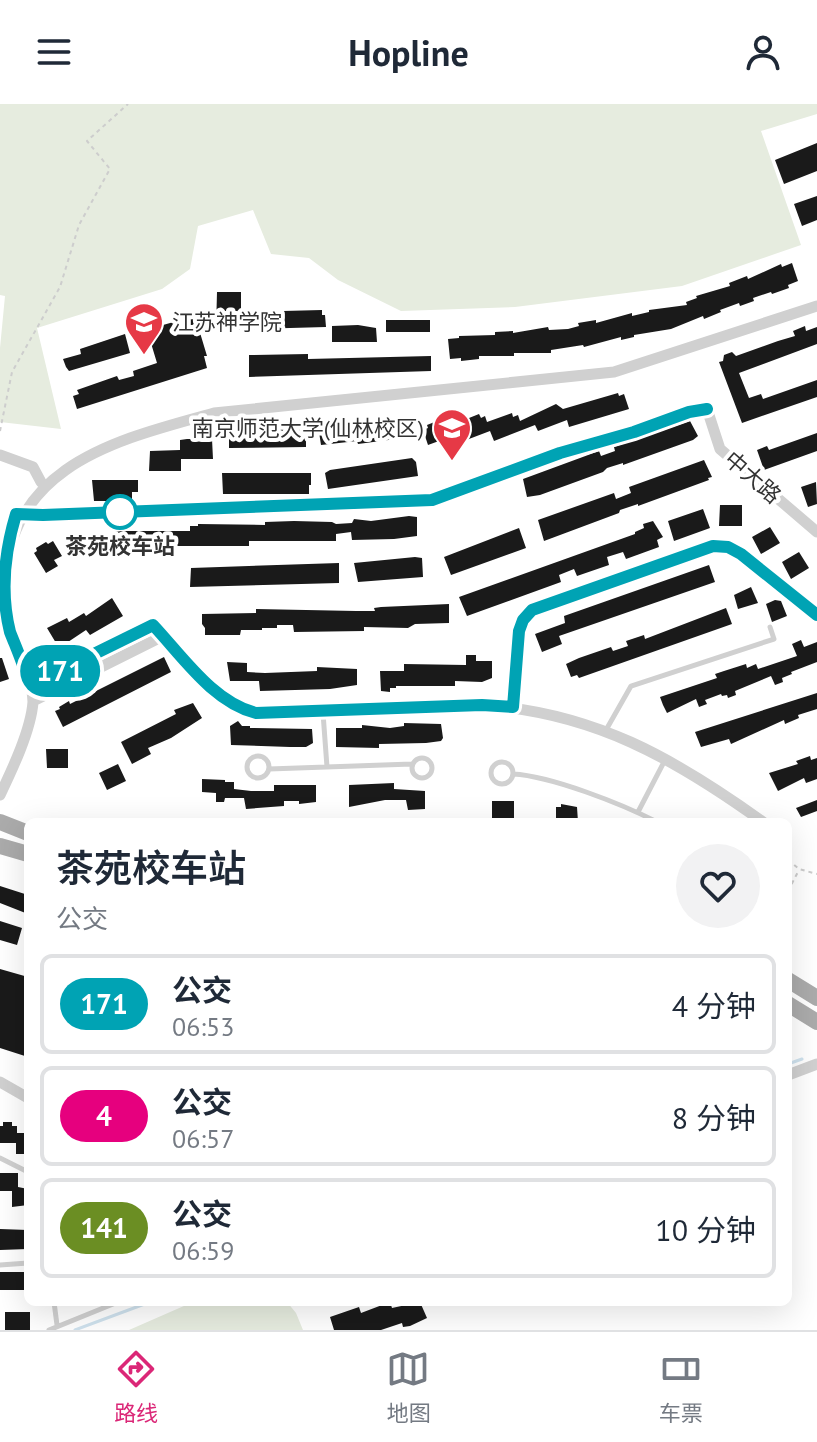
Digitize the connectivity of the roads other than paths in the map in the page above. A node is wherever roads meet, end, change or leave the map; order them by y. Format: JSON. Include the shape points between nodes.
{"nodes":[{"id":1,"x":817,"y":306,"type":"edge"},
{"id":2,"x":0,"y":455,"type":"edge"},
{"id":3,"x":41,"y":482,"type":"junction"},
{"id":4,"x":16,"y":514,"type":"junction"},
{"id":5,"x":815,"y":527,"type":"edge"},
{"id":6,"x":817,"y":615,"type":"edge"},
{"id":7,"x":770,"y":627,"type":"dead end"},
{"id":8,"x":163,"y":636,"type":"junction"},
{"id":9,"x":29,"y":686,"type":"junction"},
{"id":10,"x":33,"y":701,"type":"junction"},
{"id":11,"x":513,"y":707,"type":"junction"},
{"id":12,"x":323,"y":713,"type":"junction"},
{"id":13,"x":606,"y":730,"type":"junction"},
{"id":14,"x":665,"y":758,"type":"junction"},
{"id":15,"x":412,"y":764,"type":"junction"},
{"id":16,"x":327,"y":767,"type":"junction"},
{"id":17,"x":269,"y":769,"type":"junction"},
{"id":18,"x":513,"y":774,"type":"junction"},
{"id":19,"x":0,"y":795,"type":"edge"},
{"id":20,"x":638,"y":812,"type":"junction"},
{"id":21,"x":649,"y":818,"type":"edge"},
{"id":22,"x":757,"y":818,"type":"edge"},
{"id":23,"x":0,"y":822,"type":"edge"},
{"id":24,"x":24,"y":831,"type":"edge"},
{"id":25,"x":0,"y":846,"type":"edge"},
{"id":26,"x":24,"y":853,"type":"edge"},
{"id":27,"x":792,"y":982,"type":"edge"},
{"id":28,"x":817,"y":998,"type":"edge"},
{"id":29,"x":792,"y":1006,"type":"edge"},
{"id":30,"x":817,"y":1022,"type":"edge"},
{"id":31,"x":817,"y":1064,"type":"edge"},
{"id":32,"x":792,"y":1073,"type":"edge"},
{"id":33,"x":0,"y":1082,"type":"edge"},
{"id":34,"x":24,"y":1096,"type":"edge"},
{"id":35,"x":0,"y":1158,"type":"edge"},
{"id":36,"x":24,"y":1170,"type":"edge"},
{"id":37,"x":24,"y":1263,"type":"edge"},
{"id":38,"x":0,"y":1265,"type":"edge"},
{"id":39,"x":55,"y":1306,"type":"edge"},
{"id":40,"x":107,"y":1306,"type":"edge"},
{"id":41,"x":57,"y":1325,"type":"junction"},
{"id":42,"x":49,"y":1330,"type":"edge"}],
"edges":[{"from":1,"to":3,"type":"street","via":[[614,372],[214,413],[78,457]]},
{"from":2,"to":3,"type":"street","via":[[33,467]]},
{"from":3,"to":4,"type":"street"},
{"from":4,"to":5,"type":"street","name":"中大路","via":[[432,500],[560,453],[707,409],[720,449]]},
{"from":4,"to":9,"type":"street","via":[[2,575],[4,603]]},
{"from":6,"to":11,"type":"street","via":[[741,554],[728,547],[706,548],[532,610],[519,631]]},
{"from":7,"to":13,"type":"lane","via":[[774,639],[631,686]]},
{"from":8,"to":9,"type":"street","via":[[153,625]]},
{"from":8,"to":10,"type":"street"},
{"from":8,"to":12,"type":"street","via":[[212,689],[237,707],[266,715]]},
{"from":9,"to":10,"type":"street"},
{"from":10,"to":19,"type":"street"},
{"from":11,"to":12,"type":"street"},
{"from":11,"to":13,"type":"street"},
{"from":12,"to":16,"type":"lane"},
{"from":13,"to":14,"type":"street"},
{"from":14,"to":20,"type":"lane"},
{"from":14,"to":22,"type":"street"},
{"from":15,"to":15,"type":"lane","via":[[426,758],[432,771],[419,778]]},
{"from":15,"to":16,"type":"lane"},
{"from":16,"to":17,"type":"lane"},
{"from":17,"to":17,"type":"lane","via":[[258,756],[248,765],[254,777]]},
{"from":18,"to":18,"type":"lane","via":[[502,784],[495,782],[491,771],[505,762]]},
{"from":18,"to":20,"type":"lane","via":[[533,775]]},
{"from":20,"to":21,"type":"lane"},
{"from":23,"to":24,"type":"main road"},
{"from":25,"to":26,"type":"main road"},
{"from":27,"to":28,"type":"main road"},
{"from":29,"to":30,"type":"main road"},
{"from":31,"to":32,"type":"street"},
{"from":33,"to":34,"type":"street"},
{"from":35,"to":36,"type":"lane"},
{"from":37,"to":38,"type":"lane"},
{"from":39,"to":41,"type":"lane"},
{"from":40,"to":41,"type":"lane"},
{"from":41,"to":42,"type":"lane"}]}
